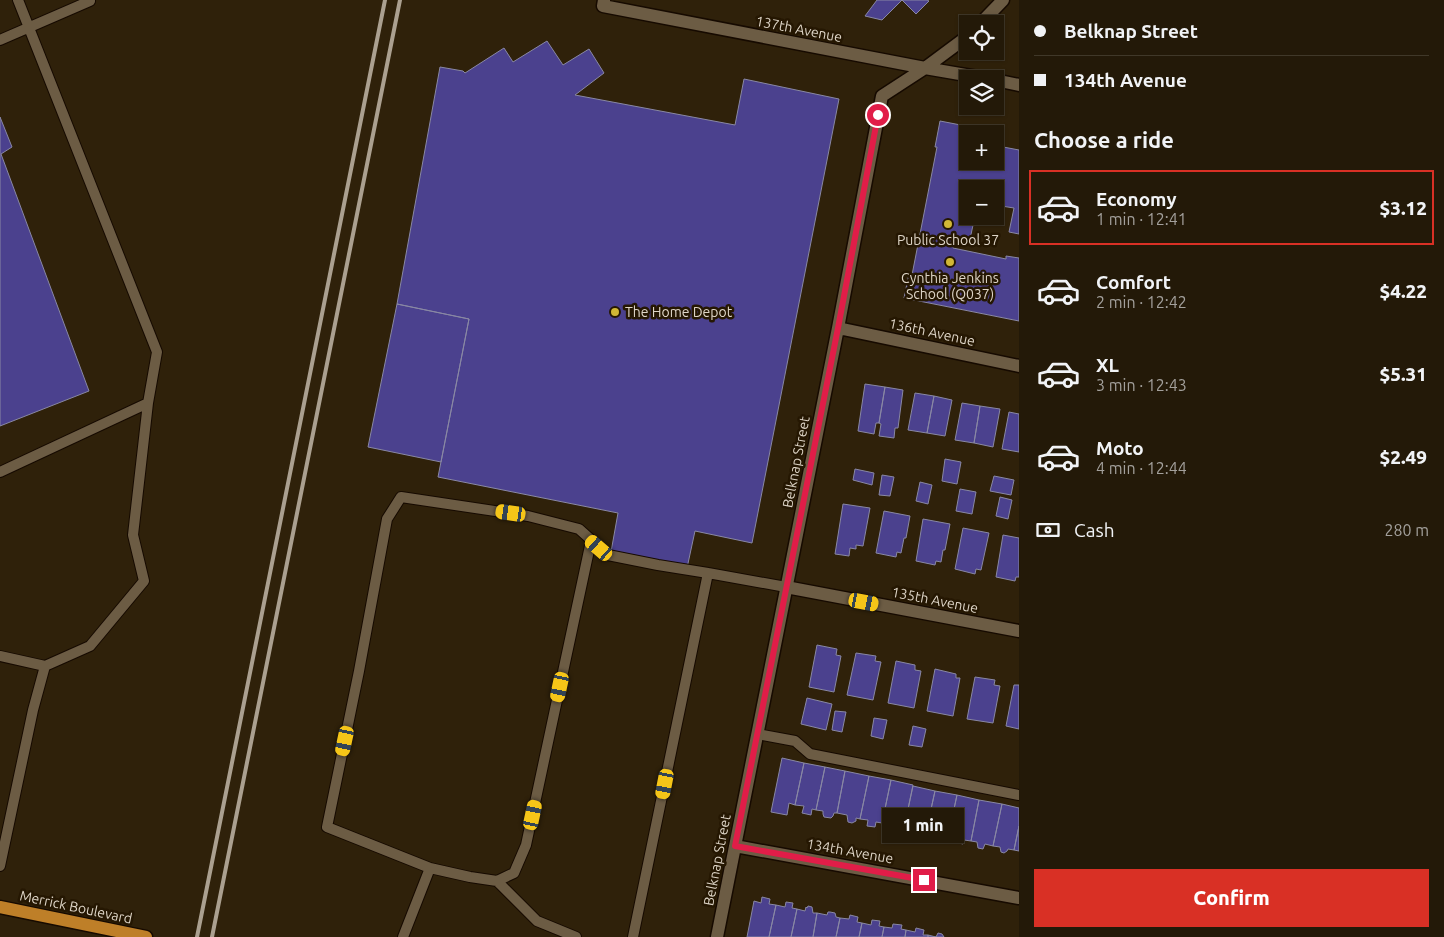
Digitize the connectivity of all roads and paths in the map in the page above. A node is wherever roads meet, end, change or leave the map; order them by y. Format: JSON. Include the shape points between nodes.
{"nodes":[{"id":1,"x":18,"y":0,"type":"edge"},
{"id":2,"x":1003,"y":0,"type":"edge"},
{"id":3,"x":90,"y":1,"type":"edge"},
{"id":4,"x":603,"y":3,"type":"edge"},
{"id":5,"x":989,"y":15,"type":"edge"},
{"id":6,"x":29,"y":28,"type":"junction"},
{"id":7,"x":0,"y":40,"type":"edge"},
{"id":8,"x":959,"y":43,"type":"edge"},
{"id":9,"x":925,"y":68,"type":"junction"},
{"id":10,"x":959,"y":74,"type":"edge"},
{"id":11,"x":1004,"y":82,"type":"edge"},
{"id":12,"x":1019,"y":85,"type":"edge"},
{"id":13,"x":838,"y":328,"type":"junction"},
{"id":14,"x":1019,"y":366,"type":"edge"},
{"id":15,"x":148,"y":403,"type":"junction"},
{"id":16,"x":0,"y":472,"type":"edge"},
{"id":17,"x":591,"y":540,"type":"junction"},
{"id":18,"x":708,"y":573,"type":"junction"},
{"id":19,"x":786,"y":587,"type":"junction"},
{"id":20,"x":1019,"y":631,"type":"edge"},
{"id":21,"x":0,"y":656,"type":"edge"},
{"id":22,"x":45,"y":666,"type":"junction"},
{"id":23,"x":757,"y":734,"type":"junction"},
{"id":24,"x":1019,"y":795,"type":"edge"},
{"id":25,"x":735,"y":846,"type":"junction"},
{"id":26,"x":0,"y":866,"type":"edge"},
{"id":27,"x":430,"y":868,"type":"junction"},
{"id":28,"x":497,"y":881,"type":"junction"},
{"id":29,"x":1019,"y":898,"type":"edge"},
{"id":30,"x":0,"y":907,"type":"edge"},
{"id":31,"x":146,"y":937,"type":"edge"},
{"id":32,"x":403,"y":937,"type":"edge"},
{"id":33,"x":576,"y":937,"type":"edge"},
{"id":34,"x":633,"y":937,"type":"edge"},
{"id":35,"x":717,"y":937,"type":"edge"}],
"edges":[{"from":1,"to":6,"type":"lane"},
{"from":2,"to":5,"type":"street"},
{"from":3,"to":6,"type":"lane"},
{"from":4,"to":9,"type":"street","name":"137th Avenue"},
{"from":6,"to":7,"type":"lane"},
{"from":6,"to":15,"type":"lane","via":[[157,352]]},
{"from":8,"to":9,"type":"street","name":"Belknap Street"},
{"from":9,"to":10,"type":"street","name":"137th Avenue"},
{"from":9,"to":13,"type":"street","name":"Belknap Street","via":[[882,96]]},
{"from":11,"to":12,"type":"street"},
{"from":13,"to":14,"type":"street","name":"136th Avenue"},
{"from":13,"to":19,"type":"street","name":"Belknap Street"},
{"from":15,"to":16,"type":"lane"},
{"from":15,"to":22,"type":"lane","via":[[133,535],[144,581],[90,646]]},
{"from":17,"to":18,"type":"lane","via":[[608,555]]},
{"from":17,"to":27,"type":"lane","via":[[579,529],[528,516],[401,497],[387,519],[327,827]]},
{"from":17,"to":28,"type":"lane","via":[[526,845],[514,873]]},
{"from":18,"to":19,"type":"lane"},
{"from":18,"to":34,"type":"lane"},
{"from":19,"to":20,"type":"street","name":"135th Avenue"},
{"from":19,"to":23,"type":"street","name":"Belknap Street"},
{"from":21,"to":22,"type":"lane"},
{"from":22,"to":26,"type":"lane"},
{"from":23,"to":24,"type":"lane","via":[[795,741],[810,754]]},
{"from":23,"to":25,"type":"street","name":"Belknap Street"},
{"from":25,"to":29,"type":"street","name":"134th Avenue"},
{"from":25,"to":35,"type":"street","name":"Belknap Street"},
{"from":27,"to":28,"type":"lane"},
{"from":27,"to":32,"type":"lane"},
{"from":28,"to":33,"type":"lane","via":[[537,921]]},
{"from":30,"to":31,"type":"main road","name":"Merrick Boulevard"}]}
